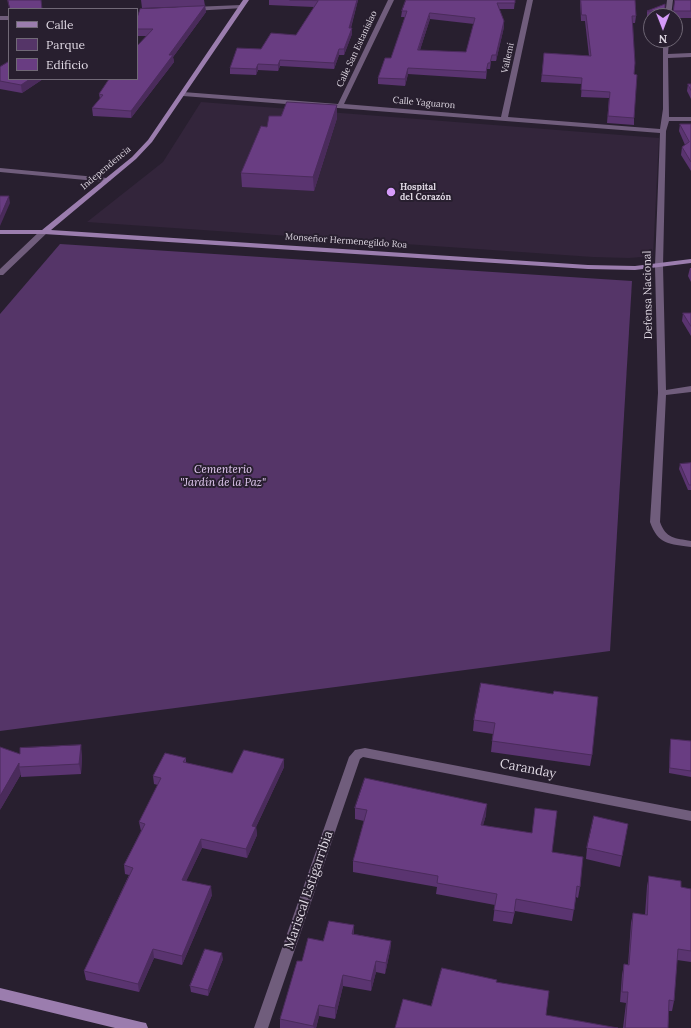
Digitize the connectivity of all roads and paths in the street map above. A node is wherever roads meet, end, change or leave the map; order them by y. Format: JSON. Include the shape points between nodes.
{"nodes":[{"id":1,"x":246,"y":0,"type":"edge"},
{"id":2,"x":391,"y":0,"type":"edge"},
{"id":3,"x":530,"y":0,"type":"edge"},
{"id":4,"x":241,"y":7,"type":"junction"},
{"id":5,"x":189,"y":9,"type":"edge"},
{"id":6,"x":666,"y":48,"type":"edge"},
{"id":7,"x":691,"y":55,"type":"edge"},
{"id":8,"x":665,"y":56,"type":"junction"},
{"id":9,"x":183,"y":94,"type":"junction"},
{"id":10,"x":340,"y":106,"type":"junction"},
{"id":11,"x":504,"y":119,"type":"junction"},
{"id":12,"x":691,"y":119,"type":"edge"},
{"id":13,"x":666,"y":120,"type":"junction"},
{"id":14,"x":663,"y":131,"type":"junction"},
{"id":15,"x":0,"y":170,"type":"edge"},
{"id":16,"x":107,"y":180,"type":"junction"},
{"id":17,"x":0,"y":232,"type":"edge"},
{"id":18,"x":44,"y":232,"type":"junction"},
{"id":19,"x":691,"y":261,"type":"edge"},
{"id":20,"x":659,"y":266,"type":"junction"},
{"id":21,"x":0,"y":274,"type":"edge"},
{"id":22,"x":691,"y":389,"type":"edge"},
{"id":23,"x":662,"y":393,"type":"junction"},
{"id":24,"x":691,"y":544,"type":"edge"},
{"id":25,"x":359,"y":753,"type":"joint"},
{"id":26,"x":691,"y":816,"type":"edge"},
{"id":27,"x":0,"y":994,"type":"edge"},
{"id":28,"x":140,"y":1028,"type":"edge"},
{"id":29,"x":261,"y":1028,"type":"edge"}],
"edges":[{"from":1,"to":4,"type":"street","name":"Independencia"},
{"from":2,"to":10,"type":"street","name":"Calle San Estanislao"},
{"from":3,"to":11,"type":"street","name":"Vallemí"},
{"from":4,"to":5,"type":"street"},
{"from":4,"to":9,"type":"street","name":"Independencia"},
{"from":6,"to":8,"type":"street","name":"Defensa Nacional"},
{"from":7,"to":8,"type":"street"},
{"from":8,"to":13,"type":"street","name":"Defensa Nacional"},
{"from":9,"to":10,"type":"street","name":"Calle Yaguaron"},
{"from":9,"to":16,"type":"street","name":"Independencia","via":[[150,142]]},
{"from":10,"to":11,"type":"street","name":"Calle Yaguaron"},
{"from":11,"to":14,"type":"street","name":"Calle Yaguaron"},
{"from":12,"to":13,"type":"street"},
{"from":13,"to":14,"type":"street","name":"Defensa Nacional"},
{"from":14,"to":20,"type":"street","name":"Defensa Nacional"},
{"from":15,"to":16,"type":"street"},
{"from":16,"to":18,"type":"street","name":"Independencia"},
{"from":17,"to":18,"type":"street","name":"Monseñor Hermenegildo Roa"},
{"from":18,"to":20,"type":"street","name":"Monseñor Hermenegildo Roa","via":[[588,267]]},
{"from":18,"to":21,"type":"street","name":"Independencia"},
{"from":19,"to":20,"type":"street","name":"Monseñor Hermenegildo Roa"},
{"from":20,"to":23,"type":"street","name":"Defensa Nacional"},
{"from":22,"to":23,"type":"street"},
{"from":23,"to":24,"type":"street","name":"Defensa Nacional","via":[[655,522],[658,533],[672,541]]},
{"from":25,"to":26,"type":"street","name":"Caranday","via":[[365,752]]},
{"from":25,"to":29,"type":"street","name":"Mariscal Estigarribia","via":[[355,757]]},
{"from":27,"to":28,"type":"street"}]}
